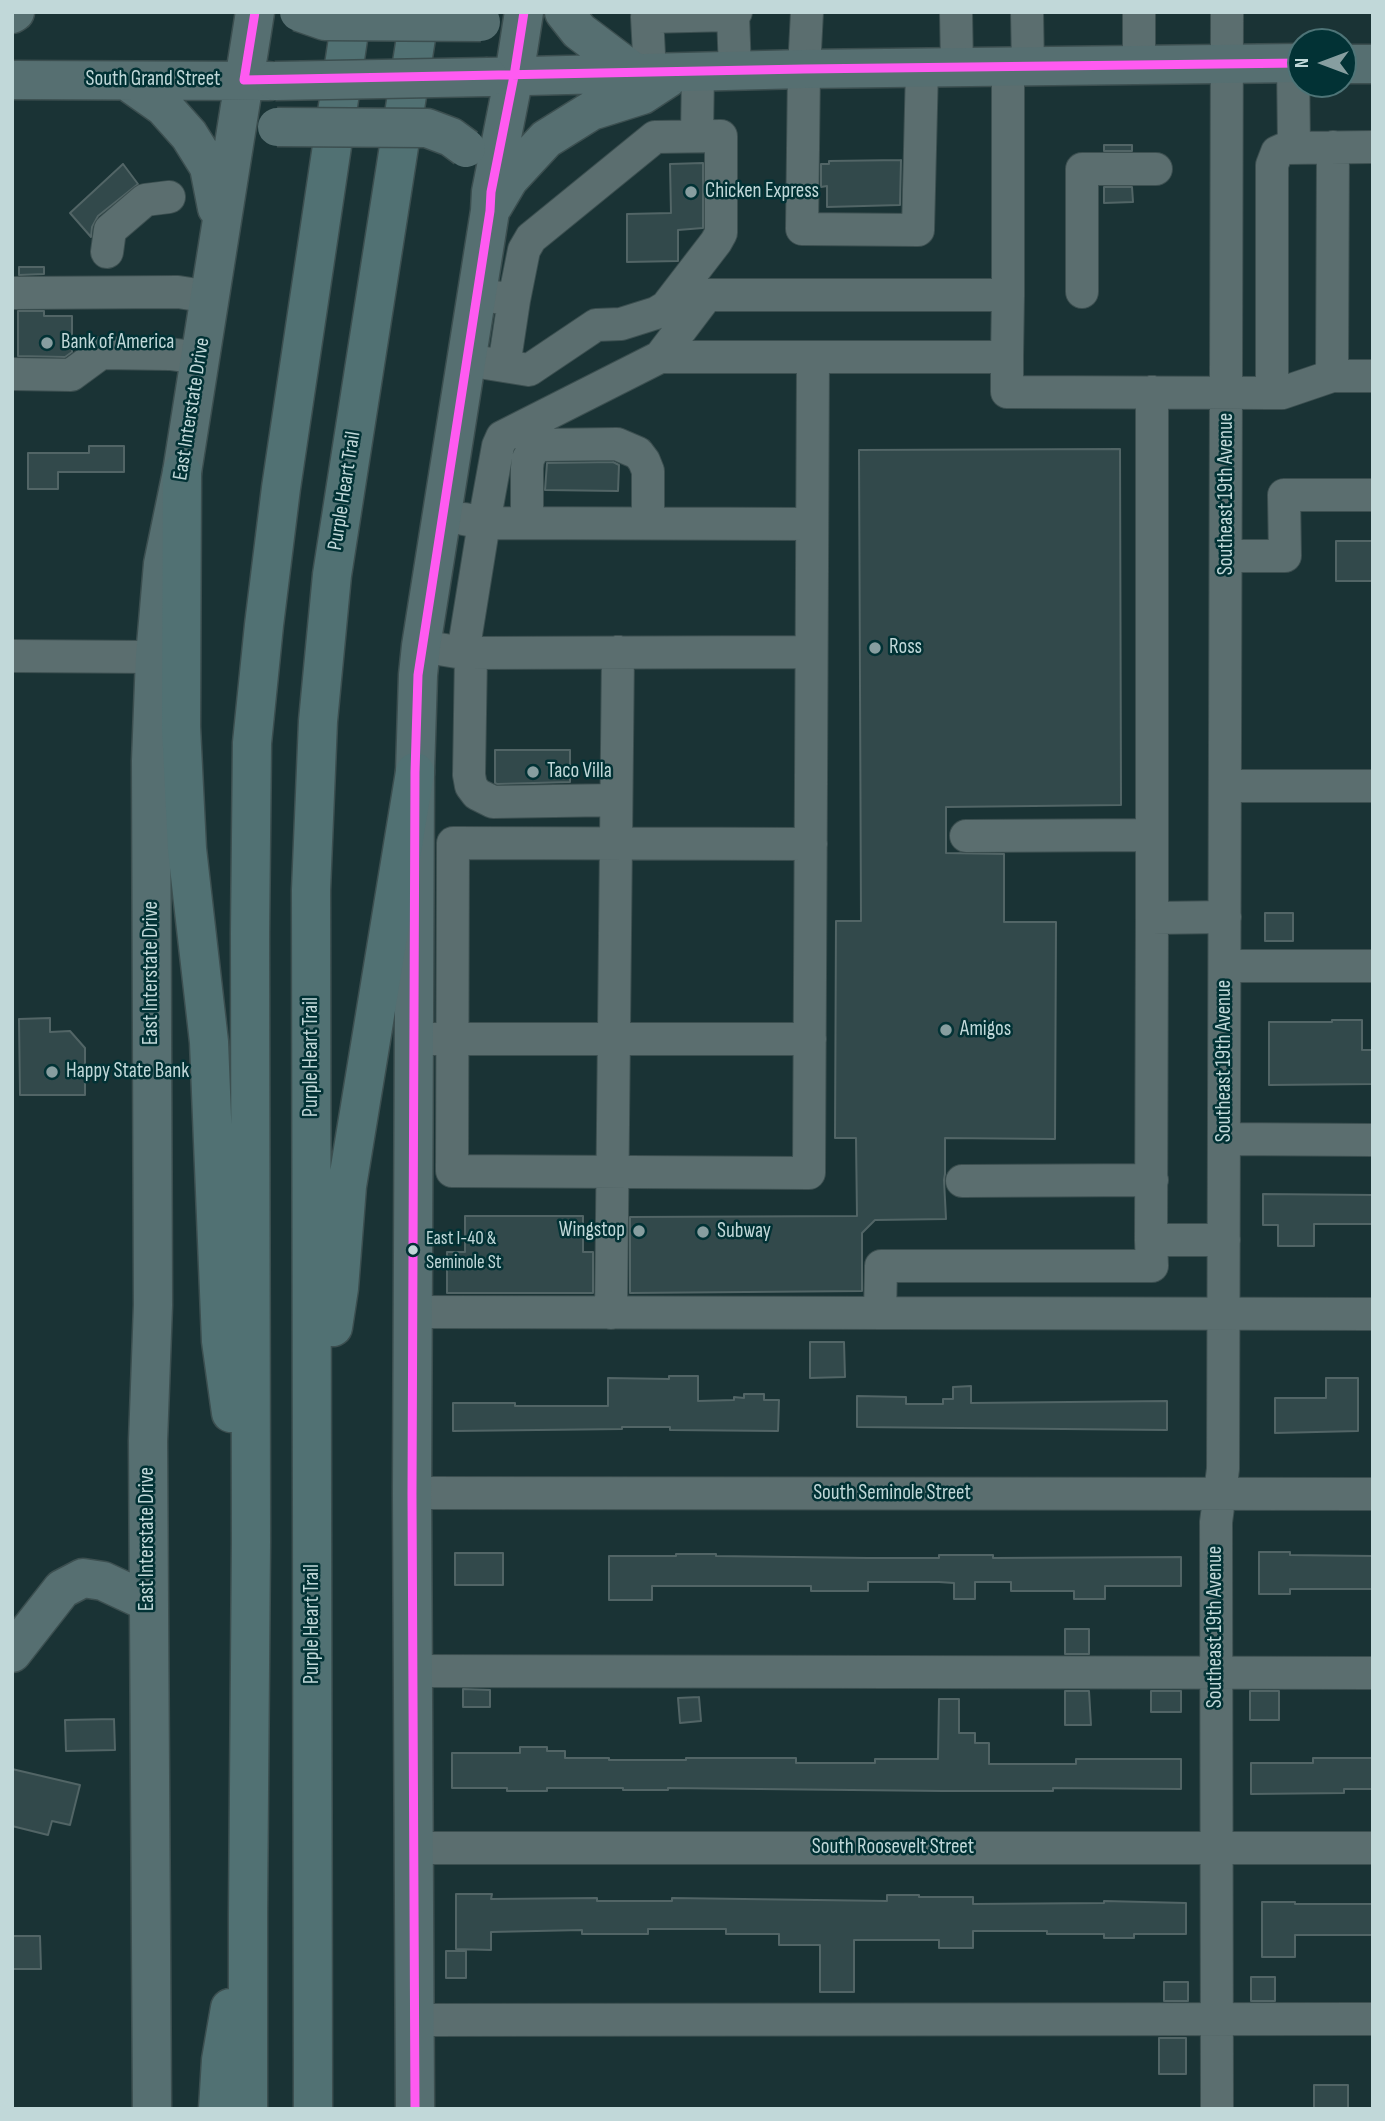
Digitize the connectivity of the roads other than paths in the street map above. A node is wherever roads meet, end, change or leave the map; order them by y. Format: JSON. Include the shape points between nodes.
{"nodes":[{"id":1,"x":255,"y":12,"type":"edge"},
{"id":2,"x":299,"y":12,"type":"edge"},
{"id":3,"x":352,"y":12,"type":"edge"},
{"id":4,"x":420,"y":12,"type":"edge"},
{"id":5,"x":524,"y":12,"type":"edge"},
{"id":6,"x":564,"y":12,"type":"edge"},
{"id":7,"x":807,"y":12,"type":"edge"},
{"id":8,"x":956,"y":12,"type":"edge"},
{"id":9,"x":1027,"y":12,"type":"edge"},
{"id":10,"x":1139,"y":12,"type":"edge"},
{"id":11,"x":1227,"y":12,"type":"edge"},
{"id":12,"x":720,"y":14,"type":"edge"},
{"id":13,"x":645,"y":15,"type":"edge"},
{"id":14,"x":495,"y":17,"type":"edge"},
{"id":15,"x":1228,"y":63,"type":"junction"},
{"id":16,"x":1287,"y":64,"type":"edge"},
{"id":17,"x":1139,"y":65,"type":"junction"},
{"id":18,"x":939,"y":67,"type":"junction"},
{"id":19,"x":1018,"y":67,"type":"junction"},
{"id":20,"x":804,"y":69,"type":"junction"},
{"id":21,"x":735,"y":71,"type":"junction"},
{"id":22,"x":664,"y":73,"type":"junction"},
{"id":23,"x":501,"y":76,"type":"junction"},
{"id":24,"x":12,"y":80,"type":"edge"},
{"id":25,"x":259,"y":80,"type":"junction"},
{"id":26,"x":127,"y":81,"type":"junction"},
{"id":27,"x":1296,"y":98,"type":"edge"},
{"id":28,"x":697,"y":135,"type":"junction"},
{"id":29,"x":1373,"y":146,"type":"edge"},
{"id":30,"x":1333,"y":147,"type":"junction"},
{"id":31,"x":1294,"y":148,"type":"junction"},
{"id":32,"x":232,"y":159,"type":"junction"},
{"id":33,"x":1156,"y":169,"type":"dead end"},
{"id":34,"x":169,"y":197,"type":"dead end"},
{"id":35,"x":491,"y":201,"type":"junction"},
{"id":36,"x":221,"y":228,"type":"junction"},
{"id":37,"x":107,"y":252,"type":"dead end"},
{"id":38,"x":1082,"y":292,"type":"dead end"},
{"id":39,"x":12,"y":293,"type":"edge"},
{"id":40,"x":477,"y":294,"type":"junction"},
{"id":41,"x":1008,"y":295,"type":"junction"},
{"id":42,"x":210,"y":297,"type":"junction"},
{"id":43,"x":514,"y":300,"type":"junction"},
{"id":44,"x":660,"y":357,"type":"junction"},
{"id":45,"x":813,"y":357,"type":"junction"},
{"id":46,"x":1007,"y":357,"type":"junction"},
{"id":47,"x":200,"y":358,"type":"junction"},
{"id":48,"x":467,"y":360,"type":"junction"},
{"id":49,"x":504,"y":366,"type":"junction"},
{"id":50,"x":12,"y":374,"type":"edge"},
{"id":51,"x":1332,"y":376,"type":"junction"},
{"id":52,"x":1373,"y":376,"type":"edge"},
{"id":53,"x":1152,"y":392,"type":"junction"},
{"id":54,"x":1227,"y":393,"type":"junction"},
{"id":55,"x":1272,"y":393,"type":"junction"},
{"id":56,"x":182,"y":472,"type":"junction"},
{"id":57,"x":1373,"y":495,"type":"edge"},
{"id":58,"x":442,"y":515,"type":"junction"},
{"id":59,"x":484,"y":523,"type":"junction"},
{"id":60,"x":527,"y":523,"type":"junction"},
{"id":61,"x":648,"y":523,"type":"junction"},
{"id":62,"x":812,"y":524,"type":"junction"},
{"id":63,"x":1227,"y":556,"type":"junction"},
{"id":64,"x":421,"y":646,"type":"junction"},
{"id":65,"x":618,"y":652,"type":"junction"},
{"id":66,"x":811,"y":652,"type":"junction"},
{"id":67,"x":467,"y":653,"type":"junction"},
{"id":68,"x":12,"y":656,"type":"edge"},
{"id":69,"x":155,"y":657,"type":"junction"},
{"id":70,"x":415,"y":772,"type":"junction"},
{"id":71,"x":1226,"y":786,"type":"junction"},
{"id":72,"x":1373,"y":786,"type":"edge"},
{"id":73,"x":616,"y":800,"type":"junction"},
{"id":74,"x":1152,"y":835,"type":"junction"},
{"id":75,"x":966,"y":836,"type":"dead end"},
{"id":76,"x":616,"y":842,"type":"junction"},
{"id":77,"x":811,"y":844,"type":"junction"},
{"id":78,"x":1226,"y":917,"type":"junction"},
{"id":79,"x":1152,"y":918,"type":"junction"},
{"id":80,"x":1225,"y":966,"type":"junction"},
{"id":81,"x":1373,"y":966,"type":"edge"},
{"id":82,"x":614,"y":1038,"type":"junction"},
{"id":83,"x":434,"y":1039,"type":"junction"},
{"id":84,"x":810,"y":1039,"type":"junction"},
{"id":85,"x":1224,"y":1139,"type":"junction"},
{"id":86,"x":1373,"y":1140,"type":"edge"},
{"id":87,"x":612,"y":1172,"type":"junction"},
{"id":88,"x":1152,"y":1180,"type":"junction"},
{"id":89,"x":962,"y":1181,"type":"dead end"},
{"id":90,"x":1151,"y":1240,"type":"junction"},
{"id":91,"x":1224,"y":1240,"type":"junction"},
{"id":92,"x":414,"y":1312,"type":"junction"},
{"id":93,"x":611,"y":1313,"type":"junction"},
{"id":94,"x":880,"y":1313,"type":"junction"},
{"id":95,"x":1224,"y":1314,"type":"junction"},
{"id":96,"x":1373,"y":1314,"type":"edge"},
{"id":97,"x":313,"y":1471,"type":"junction"},
{"id":98,"x":412,"y":1493,"type":"junction"},
{"id":99,"x":1220,"y":1494,"type":"junction"},
{"id":100,"x":1373,"y":1494,"type":"edge"},
{"id":101,"x":251,"y":1542,"type":"junction"},
{"id":102,"x":148,"y":1602,"type":"junction"},
{"id":103,"x":12,"y":1653,"type":"edge"},
{"id":104,"x":413,"y":1671,"type":"junction"},
{"id":105,"x":1216,"y":1673,"type":"junction"},
{"id":106,"x":1373,"y":1673,"type":"edge"},
{"id":107,"x":1216,"y":1847,"type":"junction"},
{"id":108,"x":413,"y":1848,"type":"junction"},
{"id":109,"x":1373,"y":1848,"type":"edge"},
{"id":110,"x":248,"y":1913,"type":"junction"},
{"id":111,"x":1217,"y":2018,"type":"junction"},
{"id":112,"x":1373,"y":2019,"type":"edge"},
{"id":113,"x":414,"y":2020,"type":"junction"},
{"id":114,"x":152,"y":2109,"type":"edge"},
{"id":115,"x":218,"y":2109,"type":"edge"},
{"id":116,"x":248,"y":2109,"type":"edge"},
{"id":117,"x":313,"y":2109,"type":"edge"},
{"id":118,"x":415,"y":2109,"type":"edge"},
{"id":119,"x":1217,"y":2109,"type":"edge"}],
"edges":[{"from":1,"to":25,"type":"main road","name":"East Interstate Drive"},
{"from":2,"to":14,"type":"main road","bridge":true,"via":[[324,21]]},
{"from":3,"to":101,"type":"highway","via":[[281,488],[252,743]]},
{"from":4,"to":97,"type":"highway","name":"Purple Heart Trail","via":[[332,575],[318,721],[311,890]]},
{"from":5,"to":23,"type":"main road"},
{"from":6,"to":22,"type":"main road","via":[[579,32]]},
{"from":7,"to":20,"type":"street"},
{"from":8,"to":18,"type":"street"},
{"from":9,"to":19,"type":"street"},
{"from":10,"to":17,"type":"street"},
{"from":11,"to":15,"type":"street","name":"Southeast 19th Avenue"},
{"from":12,"to":13,"type":"street"},
{"from":12,"to":21,"type":"street"},
{"from":13,"to":22,"type":"street"},
{"from":15,"to":16,"type":"main road","name":"South Grand Street"},
{"from":15,"to":17,"type":"main road","name":"South Grand Street"},
{"from":15,"to":54,"type":"street","name":"Southeast 19th Avenue"},
{"from":17,"to":19,"type":"main road","name":"South Grand Street"},
{"from":18,"to":19,"type":"main road","name":"South Grand Street"},
{"from":18,"to":20,"type":"main road","name":"South Grand Street"},
{"from":18,"to":20,"type":"street","via":[[918,230],[802,229]]},
{"from":19,"to":41,"type":"street"},
{"from":20,"to":21,"type":"main road","name":"South Grand Street"},
{"from":21,"to":22,"type":"main road","name":"South Grand Street"},
{"from":22,"to":23,"type":"main road","name":"South Grand Street"},
{"from":22,"to":28,"type":"street"},
{"from":22,"to":35,"type":"main road","via":[[642,94],[591,111],[546,139]]},
{"from":23,"to":25,"type":"main road","name":"South Grand Street","bridge":true},
{"from":23,"to":35,"type":"main road"},
{"from":24,"to":26,"type":"main road","name":"South Grand Street"},
{"from":25,"to":26,"type":"main road","name":"South Grand Street"},
{"from":25,"to":32,"type":"main road","name":"East Interstate Drive"},
{"from":26,"to":36,"type":"main road","via":[[164,107],[189,135],[209,167]]},
{"from":27,"to":31,"type":"street"},
{"from":28,"to":43,"type":"street","via":[[655,136],[531,238],[524,250]]},
{"from":28,"to":49,"type":"street","via":[[721,136],[720,233],[666,307],[621,324],[596,326],[529,370]]},
{"from":29,"to":30,"type":"street"},
{"from":30,"to":31,"type":"street"},
{"from":30,"to":51,"type":"street"},
{"from":31,"to":55,"type":"street","via":[[1277,152],[1272,165]]},
{"from":32,"to":35,"type":"main road","bridge":true,"via":[[276,127],[427,128],[451,136],[466,148]]},
{"from":32,"to":36,"type":"main road","name":"East Interstate Drive"},
{"from":33,"to":38,"type":"street","via":[[1082,169]]},
{"from":34,"to":37,"type":"street","via":[[145,200],[110,230]]},
{"from":35,"to":40,"type":"main road"},
{"from":36,"to":42,"type":"main road","name":"East Interstate Drive"},
{"from":39,"to":42,"type":"street","via":[[178,292]]},
{"from":40,"to":43,"type":"street"},
{"from":40,"to":48,"type":"main road"},
{"from":41,"to":44,"type":"street","via":[[707,295]]},
{"from":41,"to":46,"type":"street"},
{"from":42,"to":47,"type":"main road","name":"East Interstate Drive"},
{"from":43,"to":49,"type":"street"},
{"from":44,"to":45,"type":"street"},
{"from":44,"to":59,"type":"street","via":[[502,437]]},
{"from":45,"to":46,"type":"street"},
{"from":45,"to":62,"type":"street"},
{"from":46,"to":53,"type":"street","via":[[1007,392]]},
{"from":47,"to":50,"type":"street","via":[[101,353],[71,375]]},
{"from":47,"to":56,"type":"main road","name":"East Interstate Drive"},
{"from":48,"to":49,"type":"street"},
{"from":48,"to":58,"type":"main road"},
{"from":51,"to":52,"type":"street"},
{"from":51,"to":55,"type":"street"},
{"from":53,"to":54,"type":"street"},
{"from":53,"to":74,"type":"street"},
{"from":54,"to":55,"type":"street"},
{"from":54,"to":63,"type":"street","name":"Southeast 19th Avenue"},
{"from":56,"to":69,"type":"main road","name":"East Interstate Drive","via":[[163,564]]},
{"from":56,"to":101,"type":"highway","via":[[181,727],[187,849],[209,1042],[221,1341]]},
{"from":57,"to":63,"type":"street","via":[[1284,495],[1285,556]]},
{"from":58,"to":59,"type":"street"},
{"from":58,"to":64,"type":"main road"},
{"from":59,"to":60,"type":"street"},
{"from":59,"to":67,"type":"street"},
{"from":60,"to":61,"type":"street"},
{"from":60,"to":61,"type":"street","via":[[527,468],[533,450],[540,445],[617,444],[645,461]]},
{"from":61,"to":62,"type":"street"},
{"from":62,"to":66,"type":"street"},
{"from":63,"to":71,"type":"street","name":"Southeast 19th Avenue"},
{"from":64,"to":67,"type":"street"},
{"from":64,"to":70,"type":"main road"},
{"from":65,"to":66,"type":"street"},
{"from":65,"to":67,"type":"street"},
{"from":65,"to":73,"type":"street"},
{"from":66,"to":77,"type":"street"},
{"from":67,"to":73,"type":"street","via":[[469,775],[477,794],[493,802]]},
{"from":68,"to":69,"type":"street"},
{"from":69,"to":102,"type":"main road","name":"East Interstate Drive"},
{"from":70,"to":83,"type":"main road"},
{"from":70,"to":97,"type":"highway","via":[[347,1186],[339,1288]]},
{"from":71,"to":72,"type":"street"},
{"from":71,"to":78,"type":"street","name":"Southeast 19th Avenue"},
{"from":73,"to":76,"type":"street"},
{"from":74,"to":75,"type":"street"},
{"from":74,"to":79,"type":"street"},
{"from":76,"to":77,"type":"street"},
{"from":76,"to":82,"type":"street"},
{"from":76,"to":83,"type":"street","via":[[453,843]]},
{"from":77,"to":84,"type":"street"},
{"from":78,"to":79,"type":"street"},
{"from":78,"to":80,"type":"street","name":"Southeast 19th Avenue"},
{"from":79,"to":88,"type":"street"},
{"from":80,"to":81,"type":"street"},
{"from":80,"to":85,"type":"street","name":"Southeast 19th Avenue"},
{"from":82,"to":83,"type":"street"},
{"from":82,"to":84,"type":"street"},
{"from":82,"to":87,"type":"street"},
{"from":83,"to":87,"type":"street","via":[[452,1171]]},
{"from":83,"to":92,"type":"main road"},
{"from":84,"to":87,"type":"street","via":[[809,1173]]},
{"from":85,"to":86,"type":"street"},
{"from":85,"to":91,"type":"street","name":"Southeast 19th Avenue"},
{"from":87,"to":93,"type":"street"},
{"from":88,"to":89,"type":"street"},
{"from":88,"to":90,"type":"street"},
{"from":90,"to":91,"type":"street"},
{"from":90,"to":94,"type":"street","via":[[1152,1266],[881,1266]]},
{"from":91,"to":95,"type":"street","name":"Southeast 19th Avenue"},
{"from":92,"to":93,"type":"street"},
{"from":92,"to":98,"type":"main road"},
{"from":93,"to":94,"type":"street"},
{"from":94,"to":95,"type":"street"},
{"from":95,"to":96,"type":"street"},
{"from":95,"to":99,"type":"street","name":"Southeast 19th Avenue"},
{"from":97,"to":117,"type":"highway","name":"Purple Heart Trail"},
{"from":98,"to":99,"type":"street","name":"South Seminole Street"},
{"from":98,"to":104,"type":"main road"},
{"from":99,"to":100,"type":"street","name":"South Seminole Street"},
{"from":99,"to":105,"type":"street","name":"Southeast 19th Avenue"},
{"from":101,"to":110,"type":"highway"},
{"from":102,"to":103,"type":"main road","via":[[103,1581],[83,1578],[62,1589]]},
{"from":102,"to":114,"type":"main road","name":"East Interstate Drive"},
{"from":104,"to":105,"type":"street"},
{"from":104,"to":108,"type":"main road"},
{"from":105,"to":106,"type":"street"},
{"from":105,"to":107,"type":"street","name":"Southeast 19th Avenue"},
{"from":107,"to":108,"type":"street","name":"South Roosevelt Street"},
{"from":107,"to":109,"type":"street","name":"South Roosevelt Street"},
{"from":107,"to":111,"type":"street","name":"Southeast 19th Avenue"},
{"from":108,"to":113,"type":"main road"},
{"from":110,"to":115,"type":"highway","via":[[221,2060]]},
{"from":110,"to":116,"type":"highway"},
{"from":111,"to":112,"type":"street"},
{"from":111,"to":113,"type":"street"},
{"from":111,"to":119,"type":"street","name":"Southeast 19th Avenue"},
{"from":113,"to":118,"type":"main road"}]}
